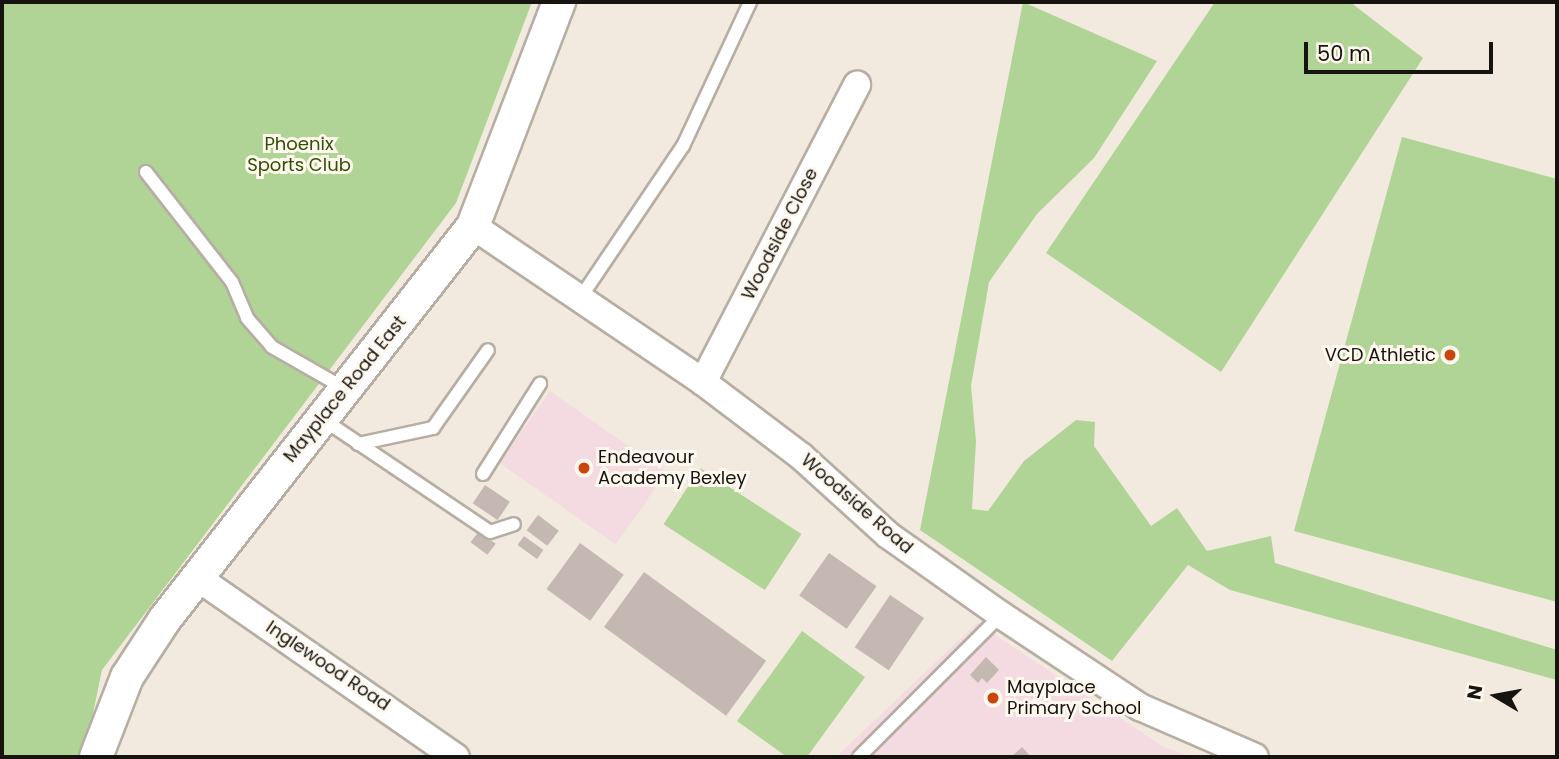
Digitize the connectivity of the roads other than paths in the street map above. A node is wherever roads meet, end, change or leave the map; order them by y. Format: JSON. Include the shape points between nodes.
{"nodes":[{"id":1,"x":559,"y":2,"type":"edge"},
{"id":2,"x":750,"y":2,"type":"edge"},
{"id":3,"x":857,"y":85,"type":"dead end"},
{"id":4,"x":146,"y":172,"type":"dead end"},
{"id":5,"x":473,"y":226,"type":"junction"},
{"id":6,"x":581,"y":297,"type":"junction"},
{"id":7,"x":488,"y":349,"type":"dead end"},
{"id":8,"x":703,"y":382,"type":"junction"},
{"id":9,"x":540,"y":384,"type":"dead end"},
{"id":10,"x":344,"y":388,"type":"junction"},
{"id":11,"x":321,"y":417,"type":"junction"},
{"id":12,"x":358,"y":444,"type":"junction"},
{"id":13,"x":483,"y":474,"type":"dead end"},
{"id":14,"x":514,"y":524,"type":"dead end"},
{"id":15,"x":198,"y":578,"type":"junction"},
{"id":16,"x":1001,"y":615,"type":"junction"},
{"id":17,"x":96,"y":757,"type":"edge"},
{"id":18,"x":456,"y":757,"type":"edge"},
{"id":19,"x":859,"y":757,"type":"edge"},
{"id":20,"x":1255,"y":757,"type":"edge"}],
"edges":[{"from":1,"to":5,"type":"street","name":"Mayplace Road East"},
{"from":2,"to":6,"type":"lane","via":[[683,146]]},
{"from":3,"to":8,"type":"street","name":"Woodside Close"},
{"from":4,"to":10,"type":"lane","via":[[232,282],[247,318],[272,347]]},
{"from":5,"to":6,"type":"street","name":"Woodside Road"},
{"from":5,"to":10,"type":"street","name":"Mayplace Road East"},
{"from":6,"to":8,"type":"street","name":"Woodside Road"},
{"from":7,"to":12,"type":"lane","via":[[433,428]]},
{"from":8,"to":16,"type":"street","name":"Woodside Road","via":[[802,457],[888,535]]},
{"from":9,"to":13,"type":"lane"},
{"from":10,"to":11,"type":"street","name":"Mayplace Road East"},
{"from":11,"to":12,"type":"lane"},
{"from":11,"to":15,"type":"street","name":"Mayplace Road East"},
{"from":12,"to":14,"type":"lane","via":[[490,531]]},
{"from":15,"to":17,"type":"street","name":"Mayplace Road East","via":[[127,677]]},
{"from":15,"to":18,"type":"street","name":"Inglewood Road"},
{"from":16,"to":19,"type":"lane"},
{"from":16,"to":20,"type":"street","name":"Woodside Road","via":[[1140,707]]}]}
